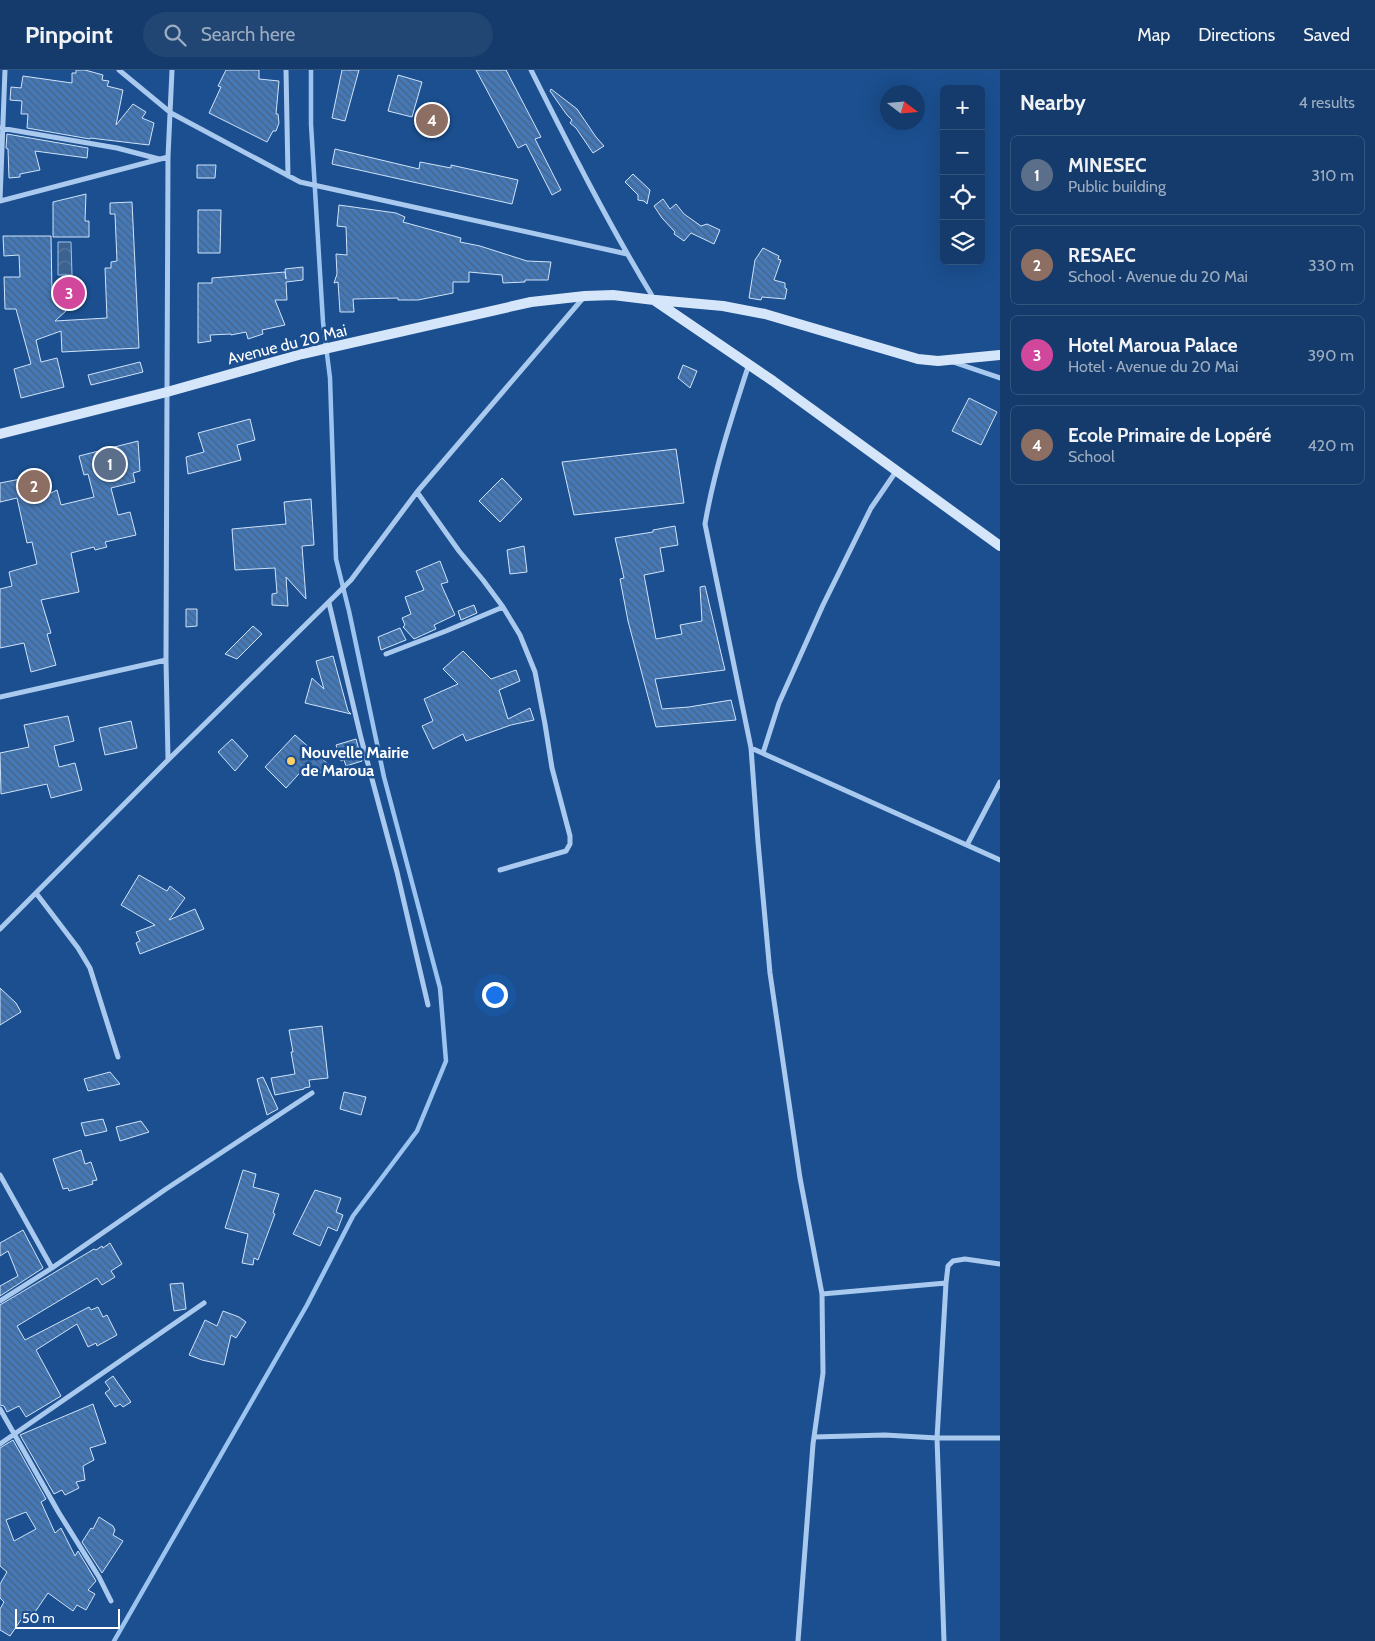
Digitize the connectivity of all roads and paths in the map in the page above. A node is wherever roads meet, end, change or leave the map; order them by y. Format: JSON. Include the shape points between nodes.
{"nodes":[{"id":1,"x":5,"y":70,"type":"edge"},
{"id":2,"x":118,"y":70,"type":"edge"},
{"id":3,"x":172,"y":70,"type":"edge"},
{"id":4,"x":286,"y":70,"type":"edge"},
{"id":5,"x":531,"y":70,"type":"edge"},
{"id":6,"x":171,"y":113,"type":"junction"},
{"id":7,"x":1,"y":128,"type":"edge"},
{"id":8,"x":168,"y":157,"type":"junction"},
{"id":9,"x":159,"y":159,"type":"junction"},
{"id":10,"x":288,"y":176,"type":"junction"},
{"id":11,"x":0,"y":201,"type":"edge"},
{"id":12,"x":627,"y":254,"type":"junction"},
{"id":13,"x":585,"y":296,"type":"junction"},
{"id":14,"x":654,"y":300,"type":"junction"},
{"id":15,"x":1000,"y":355,"type":"edge"},
{"id":16,"x":948,"y":360,"type":"junction"},
{"id":17,"x":749,"y":364,"type":"junction"},
{"id":18,"x":1000,"y":378,"type":"edge"},
{"id":19,"x":167,"y":392,"type":"junction"},
{"id":20,"x":0,"y":434,"type":"edge"},
{"id":21,"x":897,"y":470,"type":"junction"},
{"id":22,"x":417,"y":492,"type":"junction"},
{"id":23,"x":1000,"y":546,"type":"edge"},
{"id":24,"x":329,"y":603,"type":"junction"},
{"id":25,"x":502,"y":607,"type":"junction"},
{"id":26,"x":386,"y":654,"type":"dead end"},
{"id":27,"x":166,"y":660,"type":"junction"},
{"id":28,"x":0,"y":697,"type":"edge"},
{"id":29,"x":751,"y":748,"type":"junction"},
{"id":30,"x":763,"y":753,"type":"junction"},
{"id":31,"x":168,"y":760,"type":"junction"},
{"id":32,"x":1000,"y":782,"type":"edge"},
{"id":33,"x":967,"y":845,"type":"junction"},
{"id":34,"x":1000,"y":860,"type":"edge"},
{"id":35,"x":500,"y":870,"type":"dead end"},
{"id":36,"x":36,"y":893,"type":"junction"},
{"id":37,"x":0,"y":929,"type":"edge"},
{"id":38,"x":428,"y":1005,"type":"dead end"},
{"id":39,"x":118,"y":1057,"type":"dead end"},
{"id":40,"x":312,"y":1093,"type":"dead end"},
{"id":41,"x":0,"y":1175,"type":"edge"},
{"id":42,"x":1000,"y":1264,"type":"edge"},
{"id":43,"x":52,"y":1268,"type":"junction"},
{"id":44,"x":946,"y":1283,"type":"junction"},
{"id":45,"x":822,"y":1294,"type":"junction"},
{"id":46,"x":0,"y":1301,"type":"edge"},
{"id":47,"x":204,"y":1303,"type":"dead end"},
{"id":48,"x":0,"y":1409,"type":"edge"},
{"id":49,"x":14,"y":1434,"type":"junction"},
{"id":50,"x":814,"y":1437,"type":"junction"},
{"id":51,"x":937,"y":1438,"type":"junction"},
{"id":52,"x":1000,"y":1438,"type":"edge"},
{"id":53,"x":0,"y":1444,"type":"edge"},
{"id":54,"x":111,"y":1601,"type":"dead end"},
{"id":55,"x":798,"y":1641,"type":"edge"},
{"id":56,"x":944,"y":1641,"type":"edge"}],
"edges":[{"from":1,"to":7,"type":"street"},
{"from":2,"to":6,"type":"street"},
{"from":3,"to":6,"type":"street"},
{"from":4,"to":10,"type":"street"},
{"from":5,"to":12,"type":"street"},
{"from":6,"to":8,"type":"street"},
{"from":6,"to":10,"type":"street"},
{"from":7,"to":9,"type":"street","via":[[117,148]]},
{"from":7,"to":11,"type":"street"},
{"from":8,"to":9,"type":"street"},
{"from":8,"to":19,"type":"street"},
{"from":9,"to":11,"type":"street"},
{"from":10,"to":12,"type":"street","via":[[326,188]]},
{"from":12,"to":14,"type":"street"},
{"from":13,"to":14,"type":"street","name":"Avenue du 20 Mai","via":[[613,295]]},
{"from":13,"to":19,"type":"street","name":"Avenue du 20 Mai","via":[[531,302],[302,354]]},
{"from":13,"to":22,"type":"street"},
{"from":14,"to":16,"type":"street","name":"Avenue du 20 Mai","via":[[723,306],[765,314],[918,359]]},
{"from":14,"to":17,"type":"street"},
{"from":15,"to":16,"type":"street","name":"Avenue du 20 Mai"},
{"from":16,"to":18,"type":"street"},
{"from":17,"to":21,"type":"street"},
{"from":17,"to":29,"type":"street","via":[[705,524]]},
{"from":19,"to":20,"type":"street","name":"Avenue du 20 Mai"},
{"from":19,"to":27,"type":"street"},
{"from":21,"to":23,"type":"street"},
{"from":21,"to":30,"type":"street","via":[[871,508],[823,605],[779,704]]},
{"from":22,"to":24,"type":"street","via":[[351,580]]},
{"from":22,"to":25,"type":"street"},
{"from":24,"to":31,"type":"street"},
{"from":24,"to":38,"type":"street"},
{"from":25,"to":26,"type":"street"},
{"from":25,"to":35,"type":"street","via":[[520,636],[534,672],[570,844],[566,851]]},
{"from":27,"to":28,"type":"street"},
{"from":27,"to":31,"type":"street"},
{"from":29,"to":30,"type":"street"},
{"from":29,"to":45,"type":"street","via":[[770,973],[800,1178]]},
{"from":30,"to":33,"type":"street"},
{"from":31,"to":36,"type":"street"},
{"from":32,"to":33,"type":"street"},
{"from":33,"to":34,"type":"street"},
{"from":36,"to":37,"type":"street"},
{"from":36,"to":39,"type":"street","via":[[90,968]]},
{"from":40,"to":43,"type":"street"},
{"from":41,"to":43,"type":"street"},
{"from":42,"to":44,"type":"street","via":[[965,1259],[954,1261],[948,1266]]},
{"from":43,"to":46,"type":"street"},
{"from":44,"to":45,"type":"street"},
{"from":44,"to":51,"type":"street"},
{"from":45,"to":50,"type":"street","via":[[823,1373]]},
{"from":47,"to":49,"type":"street"},
{"from":48,"to":49,"type":"street"},
{"from":49,"to":53,"type":"street"},
{"from":49,"to":54,"type":"street"},
{"from":50,"to":51,"type":"street","via":[[885,1435]]},
{"from":50,"to":55,"type":"street"},
{"from":51,"to":52,"type":"street"},
{"from":51,"to":56,"type":"street"}]}
